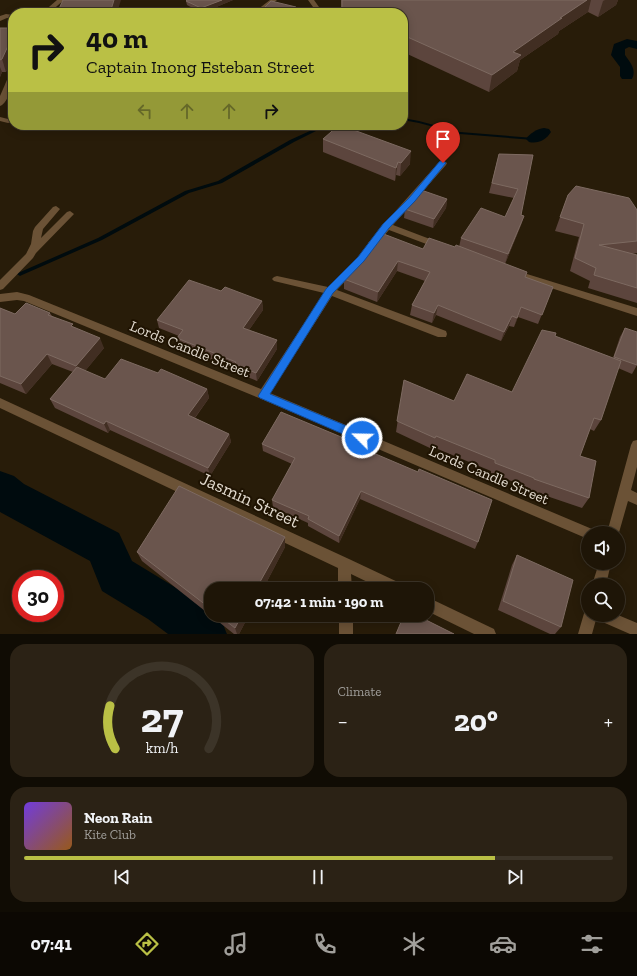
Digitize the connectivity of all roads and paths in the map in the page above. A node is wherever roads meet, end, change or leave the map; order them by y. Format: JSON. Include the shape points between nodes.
{"nodes":[{"id":1,"x":274,"y":0,"type":"edge"},
{"id":2,"x":59,"y":2,"type":"edge"},
{"id":3,"x":51,"y":8,"type":"edge"},
{"id":4,"x":263,"y":8,"type":"edge"},
{"id":5,"x":8,"y":86,"type":"edge"},
{"id":6,"x":0,"y":104,"type":"edge"},
{"id":7,"x":443,"y":163,"type":"dead end"},
{"id":8,"x":56,"y":209,"type":"dead end"},
{"id":9,"x":70,"y":214,"type":"dead end"},
{"id":10,"x":386,"y":226,"type":"junction"},
{"id":11,"x":446,"y":248,"type":"edge"},
{"id":12,"x":33,"y":251,"type":"junction"},
{"id":13,"x":506,"y":270,"type":"edge"},
{"id":14,"x":277,"y":279,"type":"dead end"},
{"id":15,"x":0,"y":286,"type":"edge"},
{"id":16,"x":330,"y":291,"type":"junction"},
{"id":17,"x":0,"y":298,"type":"edge"},
{"id":18,"x":637,"y":312,"type":"edge"},
{"id":19,"x":442,"y":334,"type":"dead end"},
{"id":20,"x":263,"y":396,"type":"junction"},
{"id":21,"x":0,"y":403,"type":"edge"},
{"id":22,"x":637,"y":445,"type":"edge"},
{"id":23,"x":624,"y":493,"type":"junction"},
{"id":24,"x":637,"y":499,"type":"edge"},
{"id":25,"x":615,"y":526,"type":"edge"},
{"id":26,"x":581,"y":531,"type":"edge"},
{"id":27,"x":344,"y":563,"type":"junction"},
{"id":28,"x":345,"y":582,"type":"edge"},
{"id":29,"x":383,"y":582,"type":"edge"},
{"id":30,"x":434,"y":607,"type":"edge"},
{"id":31,"x":346,"y":622,"type":"edge"},
{"id":32,"x":588,"y":622,"type":"edge"},
{"id":33,"x":619,"y":622,"type":"edge"},
{"id":34,"x":637,"y":630,"type":"edge"},
{"id":35,"x":346,"y":634,"type":"edge"},
{"id":36,"x":489,"y":634,"type":"edge"},
{"id":37,"x":585,"y":634,"type":"edge"}],
"edges":[{"from":1,"to":4,"type":"street"},
{"from":2,"to":3,"type":"street"},
{"from":5,"to":6,"type":"street"},
{"from":7,"to":10,"type":"street"},
{"from":8,"to":12,"type":"street","via":[[39,227]]},
{"from":9,"to":12,"type":"street"},
{"from":10,"to":11,"type":"street"},
{"from":10,"to":16,"type":"street","via":[[361,259]]},
{"from":12,"to":15,"type":"street"},
{"from":13,"to":18,"type":"street"},
{"from":14,"to":16,"type":"street"},
{"from":16,"to":19,"type":"street"},
{"from":16,"to":20,"type":"street"},
{"from":17,"to":20,"type":"street","name":"Lords Candle Street","via":[[26,298]]},
{"from":20,"to":26,"type":"street","name":"Lords Candle Street"},
{"from":21,"to":27,"type":"street","name":"Jasmin Street"},
{"from":22,"to":23,"type":"street"},
{"from":23,"to":24,"type":"street"},
{"from":23,"to":25,"type":"street"},
{"from":27,"to":28,"type":"street"},
{"from":27,"to":29,"type":"street","name":"Jasmin Street"},
{"from":30,"to":36,"type":"street"},
{"from":31,"to":35,"type":"street"},
{"from":32,"to":37,"type":"street"},
{"from":33,"to":34,"type":"street"}]}
